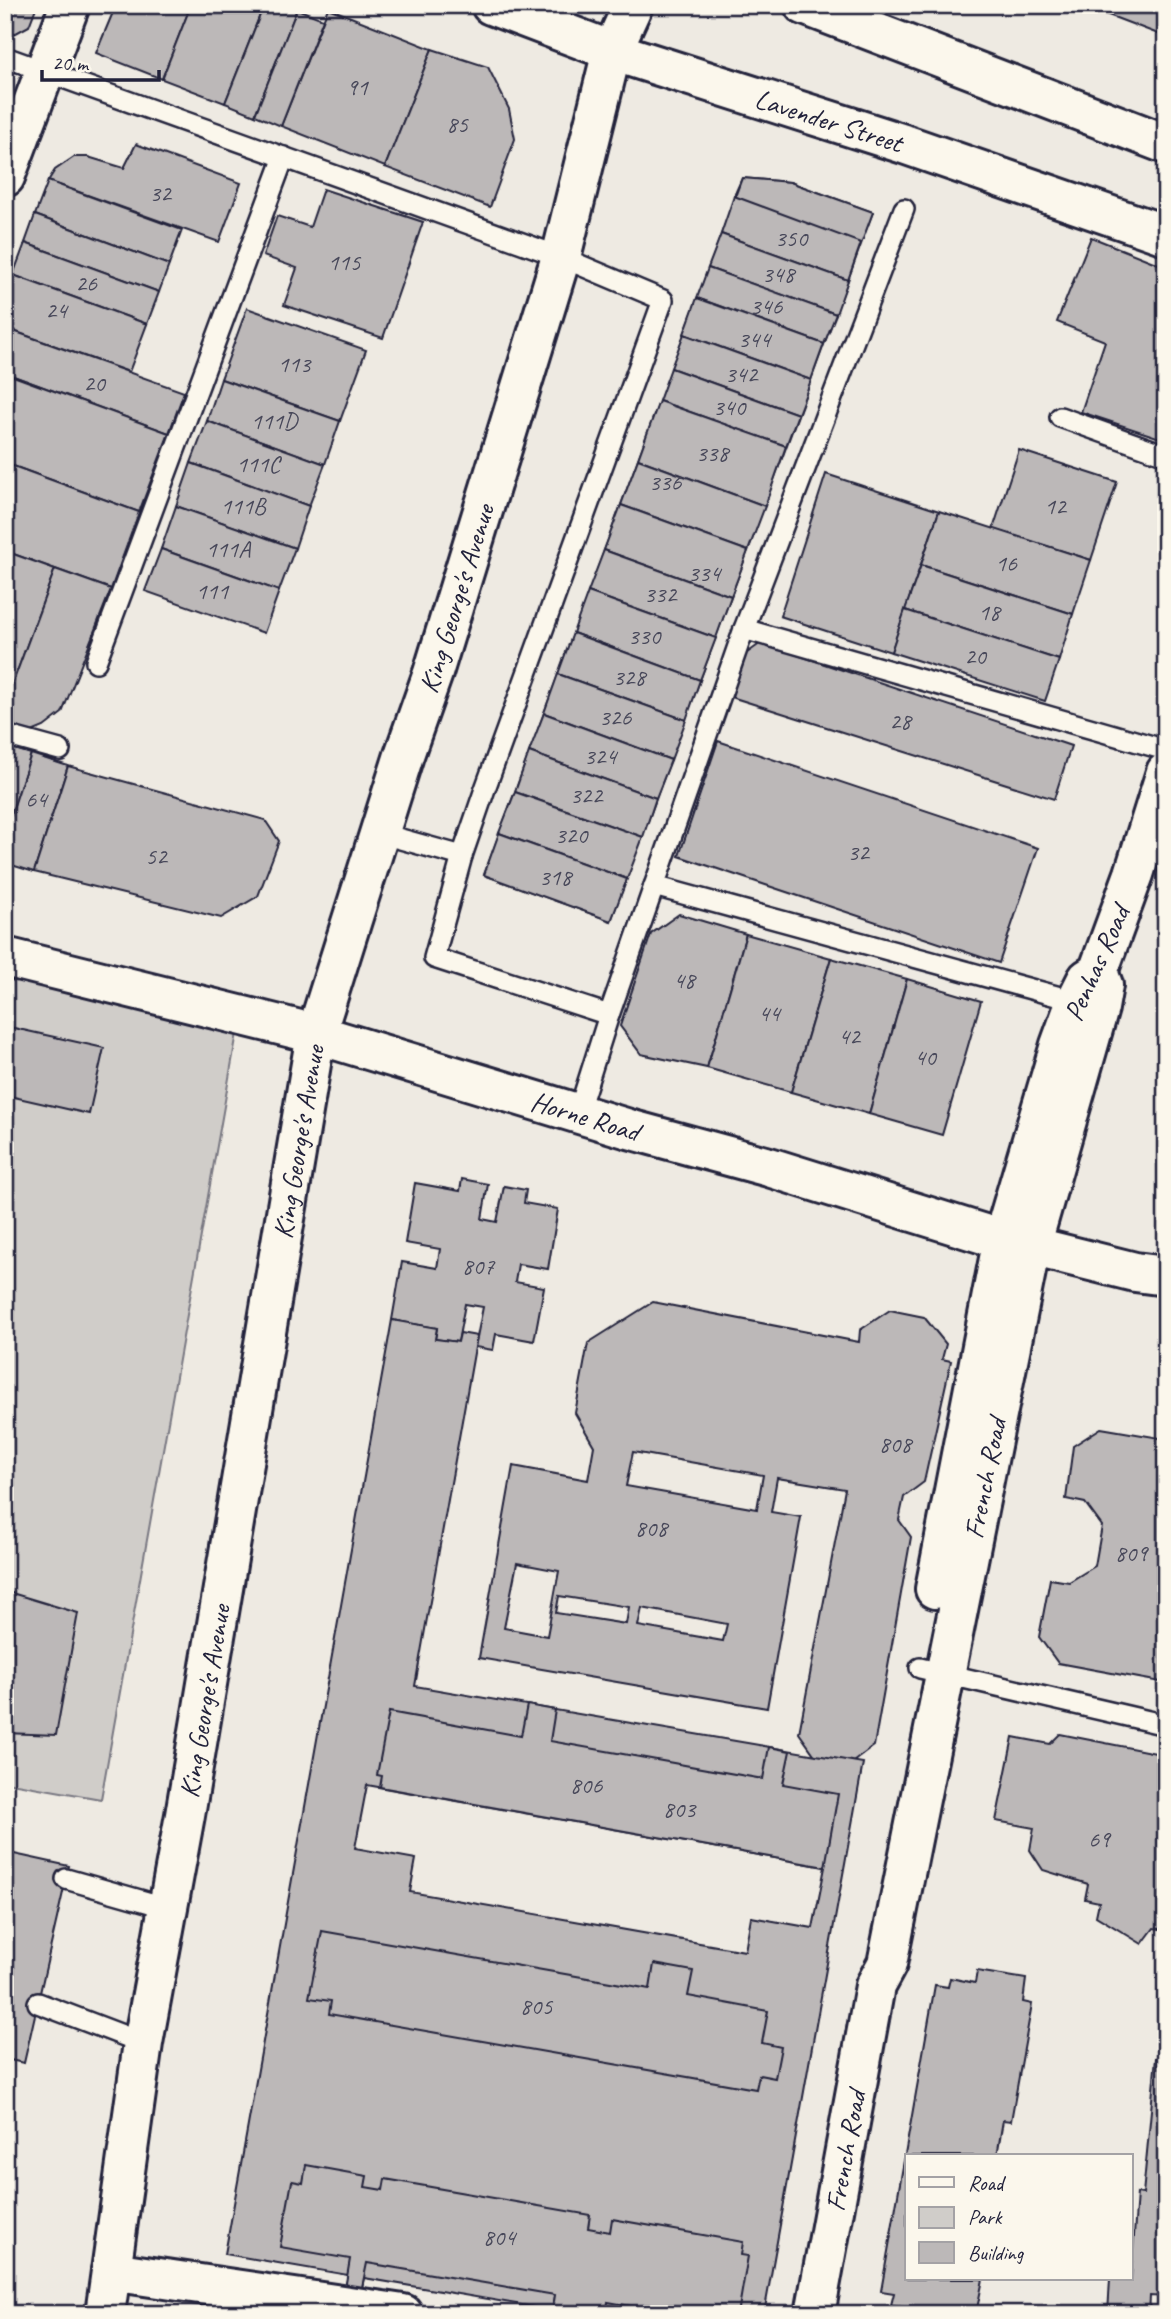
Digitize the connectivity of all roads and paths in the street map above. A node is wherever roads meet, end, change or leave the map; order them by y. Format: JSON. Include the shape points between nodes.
{"nodes":[{"id":1,"x":70,"y":5,"type":"edge"},
{"id":2,"x":491,"y":5,"type":"edge"},
{"id":3,"x":633,"y":5,"type":"edge"},
{"id":4,"x":804,"y":5,"type":"edge"},
{"id":5,"x":612,"y":51,"type":"junction"},
{"id":6,"x":5,"y":57,"type":"edge"},
{"id":7,"x":45,"y":72,"type":"junction"},
{"id":8,"x":1166,"y":144,"type":"edge"},
{"id":9,"x":284,"y":157,"type":"junction"},
{"id":10,"x":5,"y":177,"type":"edge"},
{"id":11,"x":904,"y":209,"type":"dead end"},
{"id":12,"x":1166,"y":235,"type":"edge"},
{"id":13,"x":561,"y":257,"type":"junction"},
{"id":14,"x":1060,"y":417,"type":"dead end"},
{"id":15,"x":1166,"y":455,"type":"edge"},
{"id":16,"x":744,"y":629,"type":"junction"},
{"id":17,"x":96,"y":662,"type":"dead end"},
{"id":18,"x":5,"y":735,"type":"edge"},
{"id":19,"x":60,"y":750,"type":"dead end"},
{"id":20,"x":1165,"y":769,"type":"edge"},
{"id":21,"x":379,"y":833,"type":"junction"},
{"id":22,"x":462,"y":856,"type":"junction"},
{"id":23,"x":654,"y":886,"type":"junction"},
{"id":24,"x":5,"y":957,"type":"edge"},
{"id":25,"x":1091,"y":994,"type":"junction"},
{"id":26,"x":609,"y":1015,"type":"junction"},
{"id":27,"x":316,"y":1034,"type":"junction"},
{"id":28,"x":578,"y":1113,"type":"junction"},
{"id":29,"x":1027,"y":1154,"type":"joint"},
{"id":30,"x":1017,"y":1242,"type":"junction"},
{"id":31,"x":1166,"y":1276,"type":"edge"},
{"id":32,"x":932,"y":1670,"type":"junction"},
{"id":33,"x":1166,"y":1725,"type":"edge"},
{"id":34,"x":66,"y":1879,"type":"dead end"},
{"id":35,"x":168,"y":1908,"type":"junction"},
{"id":36,"x":38,"y":2003,"type":"dead end"},
{"id":37,"x":143,"y":2043,"type":"junction"},
{"id":38,"x":111,"y":2271,"type":"junction"},
{"id":39,"x":106,"y":2314,"type":"edge"},
{"id":40,"x":403,"y":2314,"type":"edge"},
{"id":41,"x":815,"y":2314,"type":"edge"}],
"edges":[{"from":1,"to":7,"type":"street"},
{"from":2,"to":5,"type":"street","name":"Lavender Street"},
{"from":3,"to":5,"type":"street","name":"King George's Avenue"},
{"from":4,"to":8,"type":"street"},
{"from":5,"to":12,"type":"street","name":"Lavender Street"},
{"from":5,"to":13,"type":"street","name":"King George's Avenue"},
{"from":6,"to":7,"type":"lane"},
{"from":7,"to":9,"type":"lane"},
{"from":7,"to":10,"type":"street"},
{"from":9,"to":13,"type":"lane"},
{"from":9,"to":17,"type":"lane"},
{"from":11,"to":16,"type":"lane"},
{"from":13,"to":21,"type":"street","name":"King George's Avenue"},
{"from":13,"to":22,"type":"lane","via":[[663,300]]},
{"from":14,"to":15,"type":"lane"},
{"from":16,"to":20,"type":"lane"},
{"from":16,"to":23,"type":"lane"},
{"from":18,"to":19,"type":"lane"},
{"from":20,"to":25,"type":"street","name":"Penhas Road"},
{"from":21,"to":22,"type":"lane"},
{"from":21,"to":27,"type":"street","name":"King George's Avenue"},
{"from":22,"to":26,"type":"lane","via":[[433,958]]},
{"from":23,"to":25,"type":"lane"},
{"from":23,"to":26,"type":"lane"},
{"from":24,"to":27,"type":"street","name":"Horne Road"},
{"from":25,"to":29,"type":"street","name":"Penhas Road"},
{"from":25,"to":30,"type":"street","name":"French Road"},
{"from":26,"to":28,"type":"lane"},
{"from":27,"to":28,"type":"street","name":"Horne Road"},
{"from":27,"to":35,"type":"street","name":"King George's Avenue"},
{"from":28,"to":30,"type":"street","name":"Horne Road"},
{"from":29,"to":30,"type":"street","name":"French Road"},
{"from":30,"to":31,"type":"street","name":"Horne Road"},
{"from":30,"to":32,"type":"street","name":"French Road"},
{"from":32,"to":33,"type":"lane"},
{"from":32,"to":41,"type":"street","name":"French Road","via":[[887,1964],[875,1986]]},
{"from":34,"to":35,"type":"lane"},
{"from":35,"to":37,"type":"street","name":"King George's Avenue"},
{"from":36,"to":37,"type":"lane"},
{"from":37,"to":38,"type":"street","name":"King George's Avenue"},
{"from":38,"to":39,"type":"street","name":"King George's Avenue"},
{"from":38,"to":40,"type":"street"}]}
